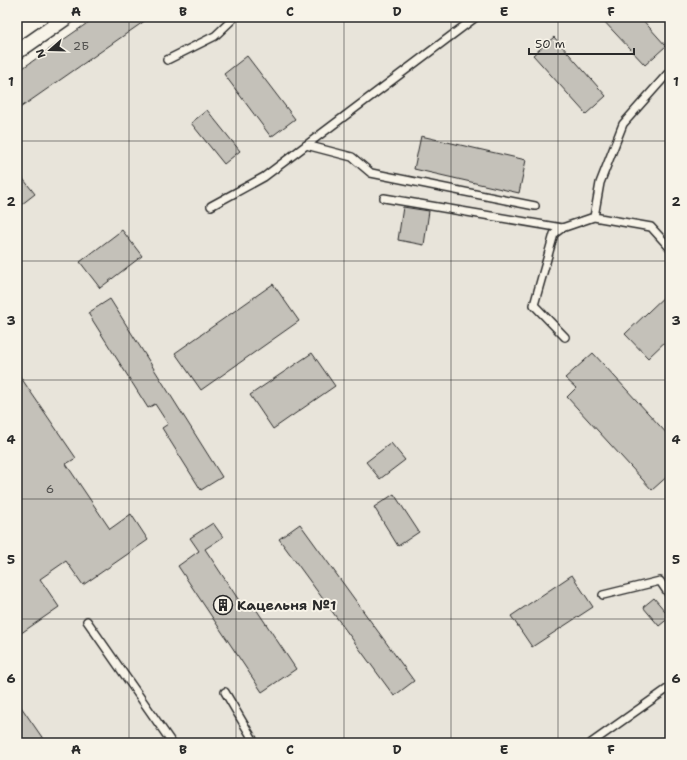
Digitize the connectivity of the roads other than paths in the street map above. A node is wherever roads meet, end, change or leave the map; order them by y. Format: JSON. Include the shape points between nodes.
{"nodes":[{"id":1,"x":67,"y":17,"type":"edge"},
{"id":2,"x":235,"y":17,"type":"edge"},
{"id":3,"x":476,"y":17,"type":"edge"},
{"id":4,"x":17,"y":52,"type":"edge"},
{"id":5,"x":167,"y":60,"type":"dead end"},
{"id":6,"x":670,"y":72,"type":"edge"},
{"id":7,"x":306,"y":146,"type":"junction"},
{"id":8,"x":384,"y":198,"type":"dead end"},
{"id":9,"x":211,"y":206,"type":"dead end"},
{"id":10,"x":535,"y":206,"type":"dead end"},
{"id":11,"x":594,"y":217,"type":"junction"},
{"id":12,"x":562,"y":228,"type":"junction"},
{"id":13,"x":670,"y":248,"type":"edge"},
{"id":14,"x":565,"y":337,"type":"dead end"},
{"id":15,"x":604,"y":595,"type":"dead end"},
{"id":16,"x":670,"y":596,"type":"edge"},
{"id":17,"x":87,"y":620,"type":"dead end"},
{"id":18,"x":670,"y":687,"type":"edge"},
{"id":19,"x":225,"y":692,"type":"dead end"},
{"id":20,"x":172,"y":743,"type":"edge"},
{"id":21,"x":255,"y":743,"type":"edge"},
{"id":22,"x":591,"y":743,"type":"edge"}],
"edges":[{"from":1,"to":4,"type":"street"},
{"from":2,"to":5,"type":"lane","via":[[214,36]]},
{"from":3,"to":7,"type":"lane"},
{"from":6,"to":11,"type":"lane","via":[[623,124],[600,182]]},
{"from":7,"to":9,"type":"lane","via":[[264,177]]},
{"from":7,"to":10,"type":"lane","via":[[352,157],[371,173]]},
{"from":8,"to":12,"type":"lane"},
{"from":11,"to":12,"type":"lane"},
{"from":11,"to":13,"type":"lane","via":[[651,227]]},
{"from":12,"to":14,"type":"lane","via":[[554,234],[534,305]]},
{"from":15,"to":16,"type":"lane","via":[[660,581]]},
{"from":17,"to":20,"type":"lane"},
{"from":18,"to":22,"type":"lane"},
{"from":19,"to":21,"type":"lane"}]}
